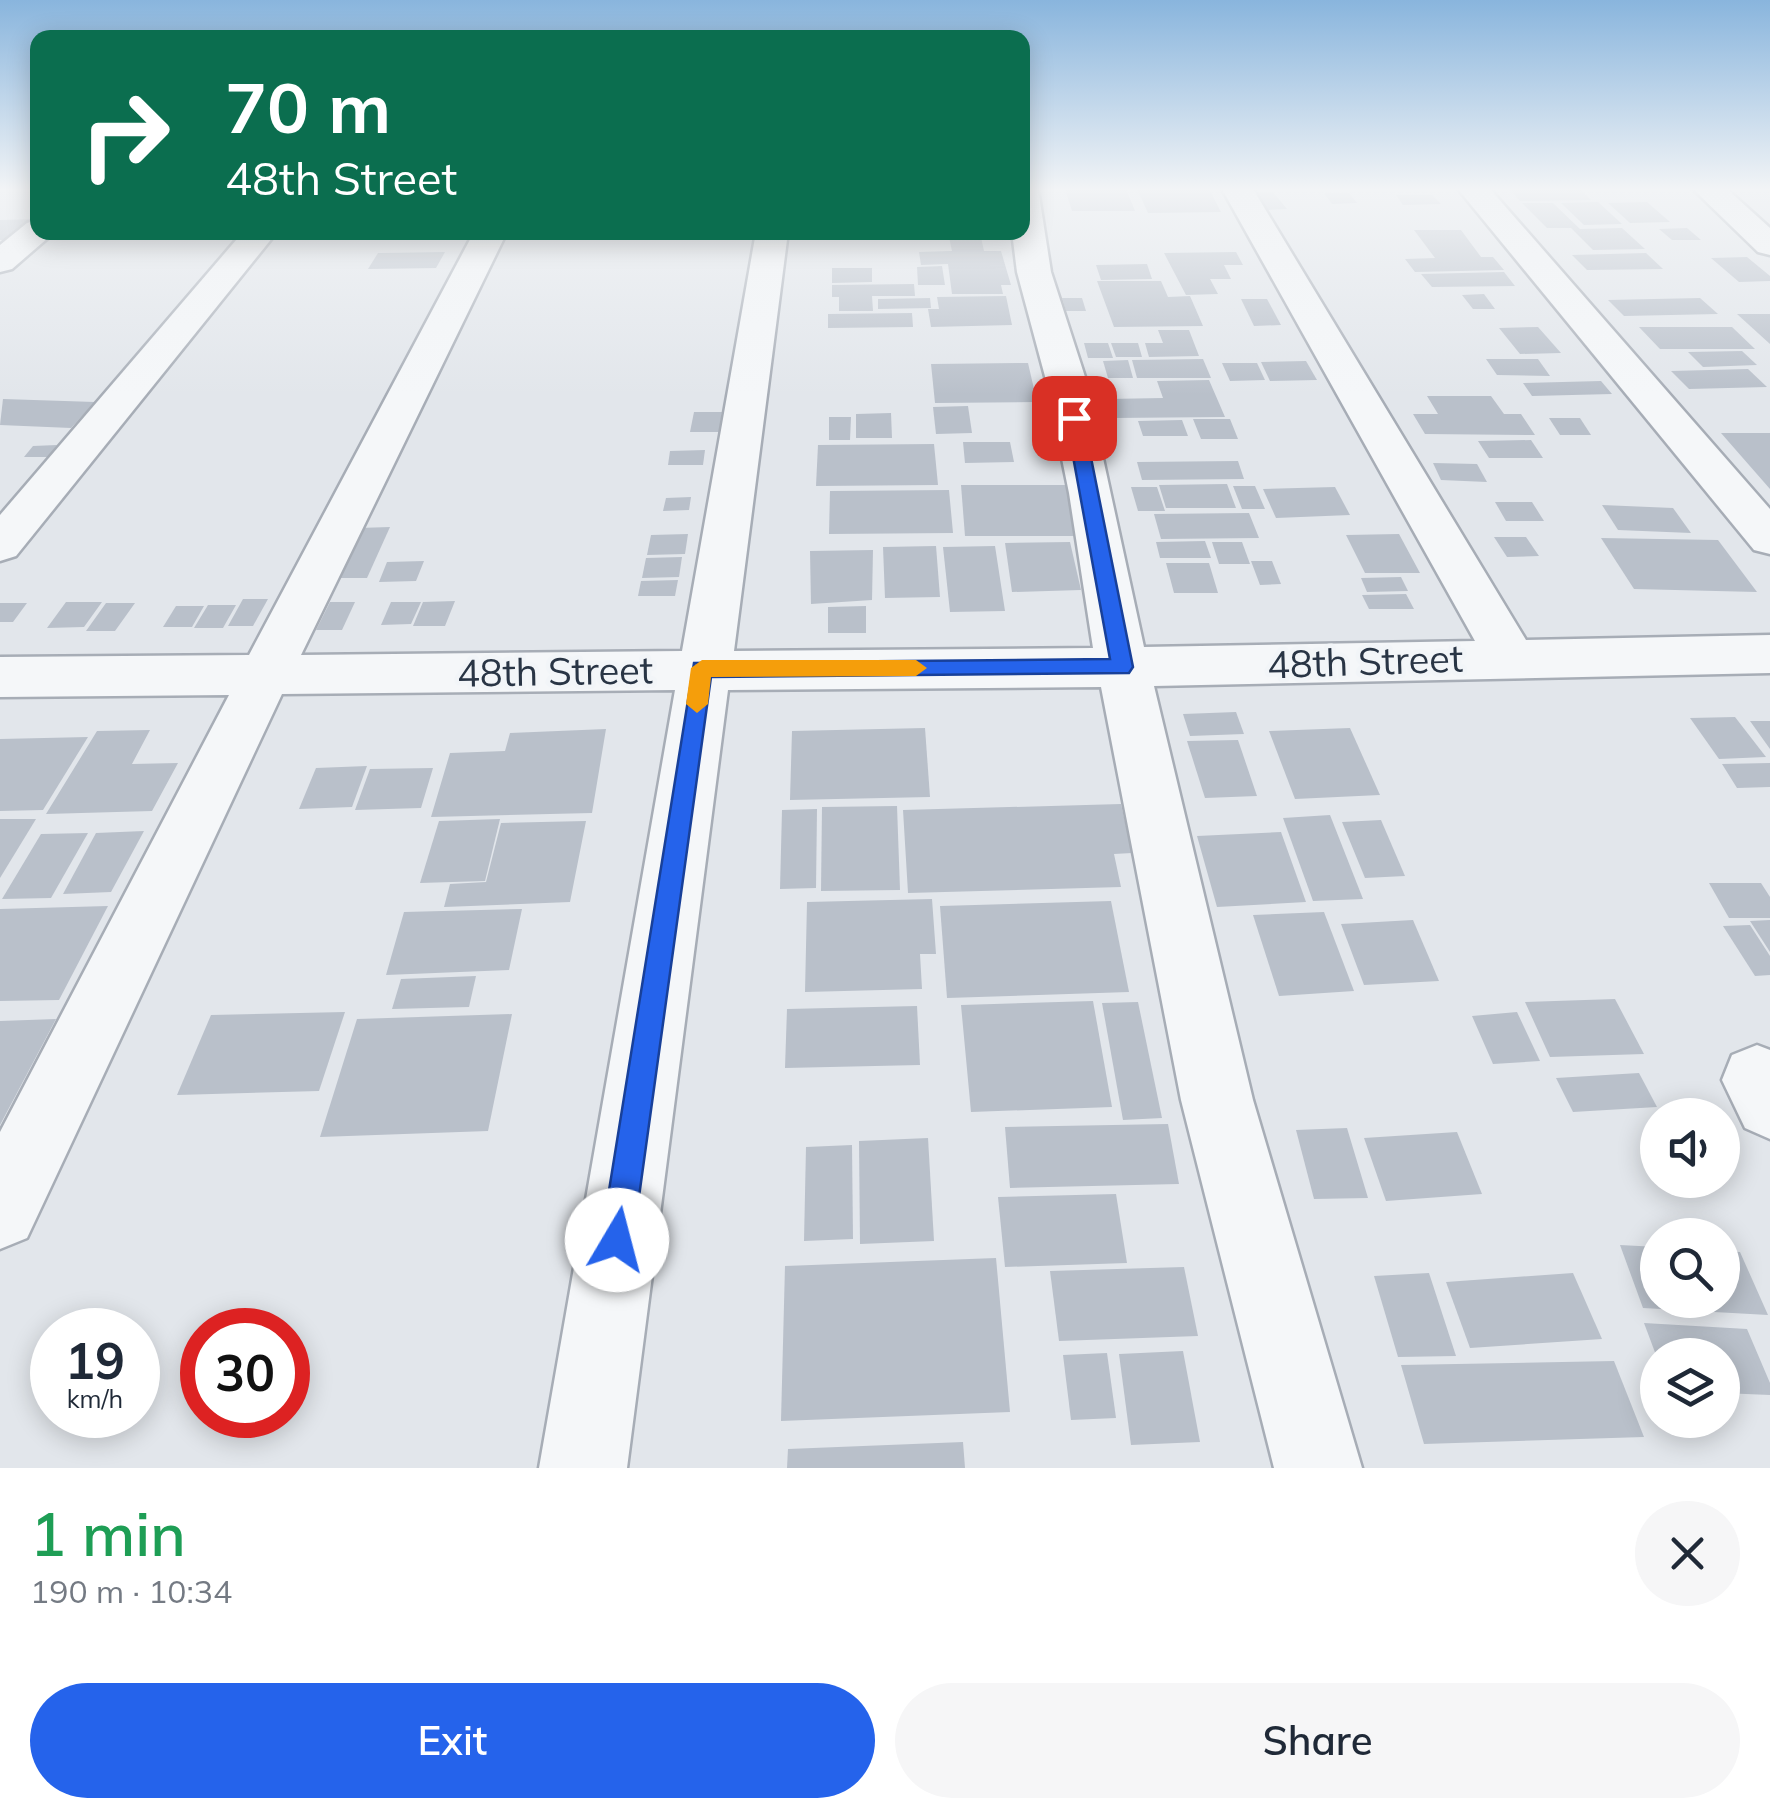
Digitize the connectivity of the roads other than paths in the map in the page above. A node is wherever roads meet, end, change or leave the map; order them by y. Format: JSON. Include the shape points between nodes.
{"nodes":[{"id":1,"x":239,"y":258,"type":"edge"},
{"id":2,"x":478,"y":258,"type":"edge"},
{"id":3,"x":768,"y":258,"type":"edge"},
{"id":4,"x":1032,"y":258,"type":"edge"},
{"id":5,"x":1277,"y":258,"type":"edge"},
{"id":6,"x":1531,"y":258,"type":"edge"},
{"id":7,"x":1770,"y":539,"type":"edge"},
{"id":8,"x":0,"y":545,"type":"edge"},
{"id":9,"x":1770,"y":654,"type":"edge"},
{"id":10,"x":1510,"y":656,"type":"junction"},
{"id":11,"x":1122,"y":667,"type":"junction"},
{"id":12,"x":702,"y":668,"type":"junction"},
{"id":13,"x":265,"y":675,"type":"junction"},
{"id":14,"x":0,"y":677,"type":"edge"},
{"id":15,"x":0,"y":1212,"type":"edge"},
{"id":16,"x":583,"y":1468,"type":"edge"},
{"id":17,"x":1318,"y":1468,"type":"edge"}],
"edges":[{"from":1,"to":8,"type":"street"},
{"from":2,"to":13,"type":"street"},
{"from":3,"to":12,"type":"street"},
{"from":4,"to":11,"type":"street","via":[[1066,380]]},
{"from":5,"to":10,"type":"street"},
{"from":6,"to":7,"type":"street"},
{"from":9,"to":10,"type":"street","name":"48th Street"},
{"from":10,"to":11,"type":"street","name":"48th Street"},
{"from":11,"to":12,"type":"street","name":"48th Street"},
{"from":11,"to":17,"type":"street","via":[[1217,1100]]},
{"from":12,"to":13,"type":"street","name":"48th Street"},
{"from":12,"to":16,"type":"street"},
{"from":13,"to":14,"type":"street","name":"48th Street"},
{"from":13,"to":15,"type":"street"}]}
